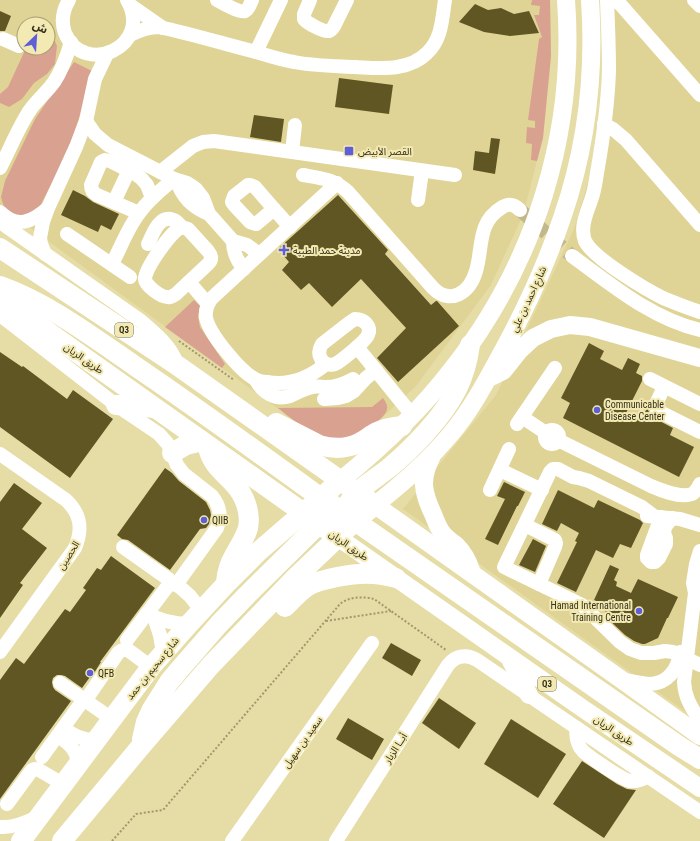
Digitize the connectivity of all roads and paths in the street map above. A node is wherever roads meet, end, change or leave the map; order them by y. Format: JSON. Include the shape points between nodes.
{"nodes":[{"id":1,"x":69,"y":0,"type":"edge"},
{"id":2,"x":217,"y":0,"type":"edge"},
{"id":3,"x":252,"y":0,"type":"edge"},
{"id":4,"x":310,"y":0,"type":"edge"},
{"id":5,"x":347,"y":0,"type":"edge"},
{"id":6,"x":445,"y":0,"type":"edge"},
{"id":7,"x":566,"y":0,"type":"edge"},
{"id":8,"x":590,"y":0,"type":"edge"},
{"id":9,"x":607,"y":0,"type":"edge"},
{"id":10,"x":614,"y":0,"type":"edge"},
{"id":11,"x":694,"y":0,"type":"edge"},
{"id":12,"x":280,"y":2,"type":"edge"},
{"id":13,"x":128,"y":3,"type":"edge"},
{"id":14,"x":700,"y":6,"type":"edge"},
{"id":15,"x":165,"y":29,"type":"junction"},
{"id":16,"x":130,"y":35,"type":"junction"},
{"id":17,"x":3,"y":39,"type":"dead end"},
{"id":18,"x":71,"y":42,"type":"junction"},
{"id":19,"x":16,"y":45,"type":"edge"},
{"id":20,"x":256,"y":52,"type":"junction"},
{"id":21,"x":107,"y":54,"type":"junction"},
{"id":22,"x":700,"y":95,"type":"edge"},
{"id":23,"x":86,"y":121,"type":"junction"},
{"id":24,"x":604,"y":124,"type":"junction"},
{"id":25,"x":295,"y":125,"type":"dead end"},
{"id":26,"x":108,"y":145,"type":"junction"},
{"id":27,"x":76,"y":147,"type":"junction"},
{"id":28,"x":292,"y":152,"type":"junction"},
{"id":29,"x":0,"y":168,"type":"edge"},
{"id":30,"x":129,"y":170,"type":"junction"},
{"id":31,"x":422,"y":171,"type":"junction"},
{"id":32,"x":160,"y":172,"type":"junction"},
{"id":33,"x":303,"y":175,"type":"dead end"},
{"id":34,"x":455,"y":176,"type":"dead end"},
{"id":35,"x":175,"y":180,"type":"junction"},
{"id":36,"x":337,"y":183,"type":"junction"},
{"id":37,"x":152,"y":198,"type":"junction"},
{"id":38,"x":418,"y":200,"type":"dead end"},
{"id":39,"x":114,"y":202,"type":"junction"},
{"id":40,"x":48,"y":208,"type":"junction"},
{"id":41,"x":274,"y":209,"type":"dead end"},
{"id":42,"x":520,"y":210,"type":"tunnel mouth"},
{"id":43,"x":0,"y":212,"type":"edge"},
{"id":44,"x":139,"y":212,"type":"junction"},
{"id":45,"x":0,"y":222,"type":"edge"},
{"id":46,"x":700,"y":225,"type":"edge"},
{"id":47,"x":181,"y":227,"type":"junction"},
{"id":48,"x":290,"y":227,"type":"junction"},
{"id":49,"x":67,"y":234,"type":"dead end"},
{"id":50,"x":233,"y":241,"type":"junction"},
{"id":51,"x":148,"y":244,"type":"dead end"},
{"id":52,"x":0,"y":248,"type":"edge"},
{"id":53,"x":45,"y":254,"type":"junction"},
{"id":54,"x":259,"y":254,"type":"junction"},
{"id":55,"x":572,"y":256,"type":"tunnel mouth"},
{"id":56,"x":112,"y":264,"type":"junction"},
{"id":57,"x":244,"y":269,"type":"junction"},
{"id":58,"x":130,"y":277,"type":"dead end"},
{"id":59,"x":189,"y":282,"type":"junction"},
{"id":60,"x":0,"y":286,"type":"edge"},
{"id":61,"x":0,"y":298,"type":"edge"},
{"id":62,"x":208,"y":304,"type":"junction"},
{"id":63,"x":700,"y":312,"type":"edge"},
{"id":64,"x":0,"y":315,"type":"edge"},
{"id":65,"x":700,"y":330,"type":"edge"},
{"id":66,"x":177,"y":339,"type":"dead end"},
{"id":67,"x":470,"y":345,"type":"junction"},
{"id":68,"x":357,"y":347,"type":"junction"},
{"id":69,"x":343,"y":358,"type":"junction"},
{"id":70,"x":700,"y":358,"type":"edge"},
{"id":71,"x":326,"y":364,"type":"junction"},
{"id":72,"x":178,"y":366,"type":"junction"},
{"id":73,"x":555,"y":368,"type":"dead end"},
{"id":74,"x":376,"y":370,"type":"junction"},
{"id":75,"x":314,"y":373,"type":"junction"},
{"id":76,"x":488,"y":378,"type":"junction"},
{"id":77,"x":650,"y":379,"type":"dead end"},
{"id":78,"x":239,"y":383,"type":"dead end"},
{"id":79,"x":355,"y":383,"type":"junction"},
{"id":80,"x":318,"y":386,"type":"junction"},
{"id":81,"x":664,"y":387,"type":"junction"},
{"id":82,"x":288,"y":389,"type":"junction"},
{"id":83,"x":324,"y":399,"type":"dead end"},
{"id":84,"x":700,"y":404,"type":"edge"},
{"id":85,"x":116,"y":405,"type":"junction"},
{"id":86,"x":157,"y":409,"type":"junction"},
{"id":87,"x":246,"y":414,"type":"junction"},
{"id":88,"x":407,"y":420,"type":"junction"},
{"id":89,"x":700,"y":432,"type":"edge"},
{"id":90,"x":205,"y":443,"type":"junction"},
{"id":91,"x":509,"y":449,"type":"dead end"},
{"id":92,"x":435,"y":452,"type":"junction"},
{"id":93,"x":172,"y":453,"type":"junction"},
{"id":94,"x":0,"y":454,"type":"edge"},
{"id":95,"x":500,"y":470,"type":"junction"},
{"id":96,"x":622,"y":472,"type":"junction"},
{"id":97,"x":340,"y":481,"type":"junction"},
{"id":98,"x":700,"y":484,"type":"edge"},
{"id":99,"x":651,"y":486,"type":"junction"},
{"id":100,"x":490,"y":490,"type":"dead end"},
{"id":101,"x":542,"y":490,"type":"junction"},
{"id":102,"x":612,"y":497,"type":"junction"},
{"id":103,"x":375,"y":505,"type":"junction"},
{"id":104,"x":338,"y":510,"type":"junction"},
{"id":105,"x":303,"y":513,"type":"junction"},
{"id":106,"x":658,"y":515,"type":"junction"},
{"id":107,"x":525,"y":525,"type":"junction"},
{"id":108,"x":700,"y":525,"type":"edge"},
{"id":109,"x":661,"y":534,"type":"dead end"},
{"id":110,"x":339,"y":538,"type":"junction"},
{"id":111,"x":123,"y":547,"type":"dead end"},
{"id":112,"x":699,"y":561,"type":"edge"},
{"id":113,"x":471,"y":573,"type":"junction"},
{"id":114,"x":396,"y":578,"type":"junction"},
{"id":115,"x":226,"y":584,"type":"junction"},
{"id":116,"x":539,"y":584,"type":"junction"},
{"id":117,"x":171,"y":586,"type":"junction"},
{"id":118,"x":696,"y":588,"type":"edge"},
{"id":119,"x":391,"y":611,"type":"junction"},
{"id":120,"x":692,"y":614,"type":"edge"},
{"id":121,"x":150,"y":615,"type":"junction"},
{"id":122,"x":195,"y":617,"type":"junction"},
{"id":123,"x":325,"y":622,"type":"junction"},
{"id":124,"x":246,"y":628,"type":"junction"},
{"id":125,"x":127,"y":640,"type":"dead end"},
{"id":126,"x":372,"y":643,"type":"dead end"},
{"id":127,"x":0,"y":652,"type":"edge"},
{"id":128,"x":508,"y":657,"type":"junction"},
{"id":129,"x":683,"y":657,"type":"junction"},
{"id":130,"x":457,"y":658,"type":"junction"},
{"id":131,"x":157,"y":660,"type":"junction"},
{"id":132,"x":700,"y":665,"type":"edge"},
{"id":133,"x":622,"y":680,"type":"junction"},
{"id":134,"x":60,"y":683,"type":"dead end"},
{"id":135,"x":529,"y":695,"type":"junction"},
{"id":136,"x":82,"y":703,"type":"junction"},
{"id":137,"x":112,"y":719,"type":"junction"},
{"id":138,"x":700,"y":722,"type":"edge"},
{"id":139,"x":60,"y":732,"type":"junction"},
{"id":140,"x":700,"y":736,"type":"edge"},
{"id":141,"x":96,"y":740,"type":"junction"},
{"id":142,"x":142,"y":745,"type":"junction"},
{"id":143,"x":42,"y":757,"type":"dead end"},
{"id":144,"x":700,"y":759,"type":"edge"},
{"id":145,"x":78,"y":764,"type":"junction"},
{"id":146,"x":63,"y":784,"type":"junction"},
{"id":147,"x":700,"y":788,"type":"edge"},
{"id":148,"x":7,"y":804,"type":"dead end"},
{"id":149,"x":700,"y":812,"type":"edge"},
{"id":150,"x":39,"y":817,"type":"junction"},
{"id":151,"x":0,"y":827,"type":"edge"},
{"id":152,"x":21,"y":841,"type":"edge"},
{"id":153,"x":62,"y":841,"type":"edge"},
{"id":154,"x":112,"y":841,"type":"edge"},
{"id":155,"x":232,"y":841,"type":"edge"},
{"id":156,"x":336,"y":841,"type":"edge"}],
"edges":[{"from":1,"to":18,"type":"street","via":[[63,23]]},
{"from":2,"to":3,"type":"street","via":[[243,11]]},
{"from":4,"to":5,"type":"street","via":[[304,19],[309,24],[328,31],[334,26]]},
{"from":6,"to":20,"type":"street","via":[[442,26],[436,41],[421,58],[407,65],[376,68],[310,64]]},
{"from":7,"to":67,"type":"main road","via":[[566,84],[559,138],[550,174],[536,219],[513,272]]},
{"from":8,"to":76,"type":"main road","name":"شارع احمد بن علي","via":[[589,84],[582,141],[570,193],[554,242],[530,297]]},
{"from":9,"to":24,"type":"street","via":[[609,70]]},
{"from":10,"to":22,"type":"street"},
{"from":11,"to":14,"type":"street"},
{"from":12,"to":20,"type":"street"},
{"from":13,"to":15,"type":"street"},
{"from":13,"to":16,"type":"street","via":[[133,20]]},
{"from":15,"to":16,"type":"street","via":[[141,29]]},
{"from":15,"to":20,"type":"street"},
{"from":16,"to":21,"type":"street","via":[[121,47]]},
{"from":17,"to":19,"type":"street"},
{"from":18,"to":21,"type":"street","via":[[81,51],[94,55]]},
{"from":18,"to":29,"type":"street","via":[[59,73],[30,110]]},
{"from":21,"to":23,"type":"street","via":[[95,79]]},
{"from":23,"to":26,"type":"street","via":[[95,134]]},
{"from":23,"to":27,"type":"street"},
{"from":24,"to":46,"type":"street","via":[[626,140]]},
{"from":24,"to":63,"type":"street","via":[[593,193],[583,224],[586,241],[592,251],[635,282],[663,298]]},
{"from":25,"to":28,"type":"street"},
{"from":26,"to":27,"type":"street","via":[[95,143]]},
{"from":26,"to":32,"type":"street"},
{"from":27,"to":40,"type":"street"},
{"from":28,"to":31,"type":"street"},
{"from":28,"to":32,"type":"street","via":[[214,141],[203,142],[193,146]]},
{"from":30,"to":37,"type":"street","via":[[144,182]]},
{"from":30,"to":39,"type":"street"},
{"from":30,"to":39,"type":"street","via":[[106,160],[100,164],[91,182],[93,192]]},
{"from":31,"to":34,"type":"street"},
{"from":31,"to":38,"type":"street"},
{"from":32,"to":35,"type":"street"},
{"from":33,"to":36,"type":"street"},
{"from":35,"to":37,"type":"street"},
{"from":35,"to":50,"type":"street","via":[[188,202],[209,214]]},
{"from":36,"to":42,"type":"street","via":[[348,192],[433,288],[439,294],[448,296],[456,296],[471,283],[476,271],[483,231],[489,219],[504,205],[511,205]]},
{"from":36,"to":48,"type":"street"},
{"from":37,"to":44,"type":"street"},
{"from":39,"to":44,"type":"street"},
{"from":40,"to":43,"type":"street","via":[[24,222],[9,219]]},
{"from":40,"to":53,"type":"street","via":[[40,238]]},
{"from":41,"to":48,"type":"street"},
{"from":44,"to":56,"type":"street"},
{"from":45,"to":53,"type":"street"},
{"from":47,"to":51,"type":"street","via":[[174,220],[163,220]]},
{"from":47,"to":59,"type":"street","via":[[188,229],[211,256],[209,263]]},
{"from":47,"to":59,"type":"street","via":[[158,253],[145,280],[147,285],[162,296],[168,297],[176,294]]},
{"from":48,"to":54,"type":"street"},
{"from":49,"to":56,"type":"street"},
{"from":50,"to":54,"type":"street"},
{"from":50,"to":57,"type":"street","via":[[236,259]]},
{"from":52,"to":72,"type":"highway","number":"Q3"},
{"from":53,"to":72,"type":"street","via":[[142,321],[168,348]]},
{"from":54,"to":57,"type":"street"},
{"from":55,"to":65,"type":"street","via":[[626,296],[677,323]]},
{"from":56,"to":58,"type":"street"},
{"from":57,"to":62,"type":"street"},
{"from":59,"to":62,"type":"street"},
{"from":60,"to":104,"type":"highway","via":[[23,295],[72,323]]},
{"from":61,"to":86,"type":"highway","name":"طريق الريان"},
{"from":62,"to":82,"type":"street","via":[[206,320],[228,354],[256,380]]},
{"from":64,"to":85,"type":"street","name":"طريق الريان"},
{"from":66,"to":78,"type":"path"},
{"from":67,"to":88,"type":"main road"},
{"from":67,"to":104,"type":"highway","via":[[461,379],[442,412],[412,447]]},
{"from":68,"to":69,"type":"street"},
{"from":68,"to":71,"type":"street","via":[[367,339],[369,332],[366,322],[359,319],[352,320],[322,344],[319,355]]},
{"from":68,"to":74,"type":"street"},
{"from":69,"to":71,"type":"street","via":[[337,363]]},
{"from":69,"to":79,"type":"street"},
{"from":70,"to":76,"type":"main road","via":[[590,327],[570,325],[551,329],[533,338],[503,371]]},
{"from":71,"to":75,"type":"street"},
{"from":72,"to":87,"type":"highway","number":"Q3"},
{"from":73,"to":96,"type":"street","via":[[520,420],[546,433],[544,438],[547,442],[552,444],[558,440]]},
{"from":74,"to":79,"type":"street"},
{"from":74,"to":88,"type":"street"},
{"from":75,"to":80,"type":"street"},
{"from":75,"to":82,"type":"street"},
{"from":76,"to":92,"type":"main road","name":"شارع احمد بن علي","via":[[464,416]]},
{"from":77,"to":81,"type":"street"},
{"from":79,"to":80,"type":"street"},
{"from":79,"to":83,"type":"street","via":[[350,394]]},
{"from":80,"to":82,"type":"street"},
{"from":81,"to":84,"type":"street"},
{"from":81,"to":89,"type":"street","via":[[656,404],[657,410]]},
{"from":85,"to":86,"type":"highway"},
{"from":85,"to":93,"type":"street","name":"طريق الريان","via":[[159,434]]},
{"from":86,"to":90,"type":"highway","name":"طريق الريان"},
{"from":87,"to":88,"type":"highway","via":[[273,422],[319,445],[332,448],[352,446]]},
{"from":87,"to":97,"type":"highway","number":"Q3"},
{"from":88,"to":97,"type":"main road"},
{"from":90,"to":93,"type":"highway","via":[[186,445]]},
{"from":90,"to":105,"type":"highway","name":"طريق الريان"},
{"from":90,"to":115,"type":"highway","via":[[216,465],[237,486],[247,509],[248,528],[233,556]]},
{"from":91,"to":95,"type":"street"},
{"from":92,"to":103,"type":"main road","name":"شارع احمد بن علي"},
{"from":92,"to":113,"type":"main road","via":[[425,472],[427,501],[442,533],[462,552]]},
{"from":93,"to":117,"type":"street","name":"طريق الريان","via":[[177,465],[188,479],[212,496],[218,504],[220,514],[217,528]]},
{"from":94,"to":127,"type":"street","name":"الحصين","via":[[72,505],[80,526],[75,548]]},
{"from":95,"to":100,"type":"street"},
{"from":95,"to":101,"type":"street"},
{"from":96,"to":99,"type":"street"},
{"from":96,"to":102,"type":"street"},
{"from":97,"to":104,"type":"highway","number":"Q3"},
{"from":98,"to":99,"type":"street","via":[[696,491],[685,495]]},
{"from":99,"to":106,"type":"street"},
{"from":101,"to":102,"type":"street","via":[[553,469],[589,481]]},
{"from":101,"to":107,"type":"street"},
{"from":102,"to":106,"type":"street"},
{"from":103,"to":104,"type":"highway","number":"Q3"},
{"from":103,"to":113,"type":"main road","number":"Q3"},
{"from":104,"to":105,"type":"highway"},
{"from":104,"to":110,"type":"highway"},
{"from":104,"to":142,"type":"highway","via":[[246,595],[179,670],[152,709],[142,736]]},
{"from":104,"to":144,"type":"highway"},
{"from":105,"to":115,"type":"highway","name":"شارع سحيم بن حمد"},
{"from":106,"to":108,"type":"street"},
{"from":106,"to":109,"type":"street","via":[[665,527]]},
{"from":107,"to":116,"type":"street","via":[[555,540],[556,543]]},
{"from":107,"to":116,"type":"street","via":[[504,567]]},
{"from":110,"to":114,"type":"main road","name":"طريق الريان","number":"Q3"},
{"from":110,"to":124,"type":"highway"},
{"from":111,"to":117,"type":"street"},
{"from":112,"to":118,"type":"street"},
{"from":113,"to":133,"type":"main road","number":"Q3"},
{"from":114,"to":124,"type":"highway","via":[[368,573],[320,581],[308,586],[277,614]]},
{"from":114,"to":128,"type":"main road","name":"طريق الريان","number":"Q3"},
{"from":115,"to":122,"type":"highway","name":"شارع سحيم بن حمد"},
{"from":116,"to":129,"type":"street","via":[[582,605],[630,649],[641,653],[669,651]]},
{"from":117,"to":121,"type":"street","name":"طريق الريان"},
{"from":117,"to":122,"type":"street","via":[[190,596]]},
{"from":118,"to":120,"type":"street"},
{"from":119,"to":123,"type":"path"},
{"from":119,"to":123,"type":"path","via":[[374,599],[349,599],[342,602]]},
{"from":119,"to":130,"type":"path"},
{"from":120,"to":129,"type":"street"},
{"from":121,"to":122,"type":"street","via":[[171,623]]},
{"from":121,"to":125,"type":"street","name":"طريق الريان"},
{"from":121,"to":131,"type":"street","via":[[160,635]]},
{"from":122,"to":131,"type":"highway","name":"شارع سحيم بن حمد"},
{"from":123,"to":154,"type":"path","via":[[163,810],[136,814]]},
{"from":124,"to":142,"type":"highway"},
{"from":126,"to":155,"type":"street","name":"سعيد بن سهيل"},
{"from":128,"to":135,"type":"main road"},
{"from":128,"to":147,"type":"main road","name":"طريق الريان","number":"Q3"},
{"from":129,"to":132,"type":"street"},
{"from":129,"to":133,"type":"street","via":[[673,673],[660,682],[649,684]]},
{"from":129,"to":138,"type":"street","via":[[685,695]]},
{"from":130,"to":135,"type":"street","name":"طريق الريان","via":[[469,657],[477,660]]},
{"from":130,"to":156,"type":"street","name":"أبــا الزبار","via":[[448,665]]},
{"from":131,"to":136,"type":"street","via":[[122,650]]},
{"from":131,"to":137,"type":"highway","name":"شارع سحيم بن حمد"},
{"from":133,"to":140,"type":"main road","number":"Q3"},
{"from":134,"to":136,"type":"street"},
{"from":135,"to":149,"type":"street","name":"طريق الريان"},
{"from":136,"to":137,"type":"street"},
{"from":136,"to":139,"type":"street"},
{"from":137,"to":141,"type":"highway","name":"شارع سحيم بن حمد"},
{"from":139,"to":141,"type":"street"},
{"from":139,"to":143,"type":"street"},
{"from":139,"to":145,"type":"street","via":[[72,747]]},
{"from":141,"to":145,"type":"highway","name":"شارع سحيم بن حمد"},
{"from":142,"to":153,"type":"highway"},
{"from":145,"to":146,"type":"highway","name":"شارع سحيم بن حمد"},
{"from":146,"to":148,"type":"street","via":[[39,770],[32,770]]},
{"from":146,"to":150,"type":"highway","name":"شارع سحيم بن حمد"},
{"from":150,"to":151,"type":"street","via":[[15,826]]},
{"from":150,"to":152,"type":"highway","name":"شارع سحيم بن حمد"}]}
